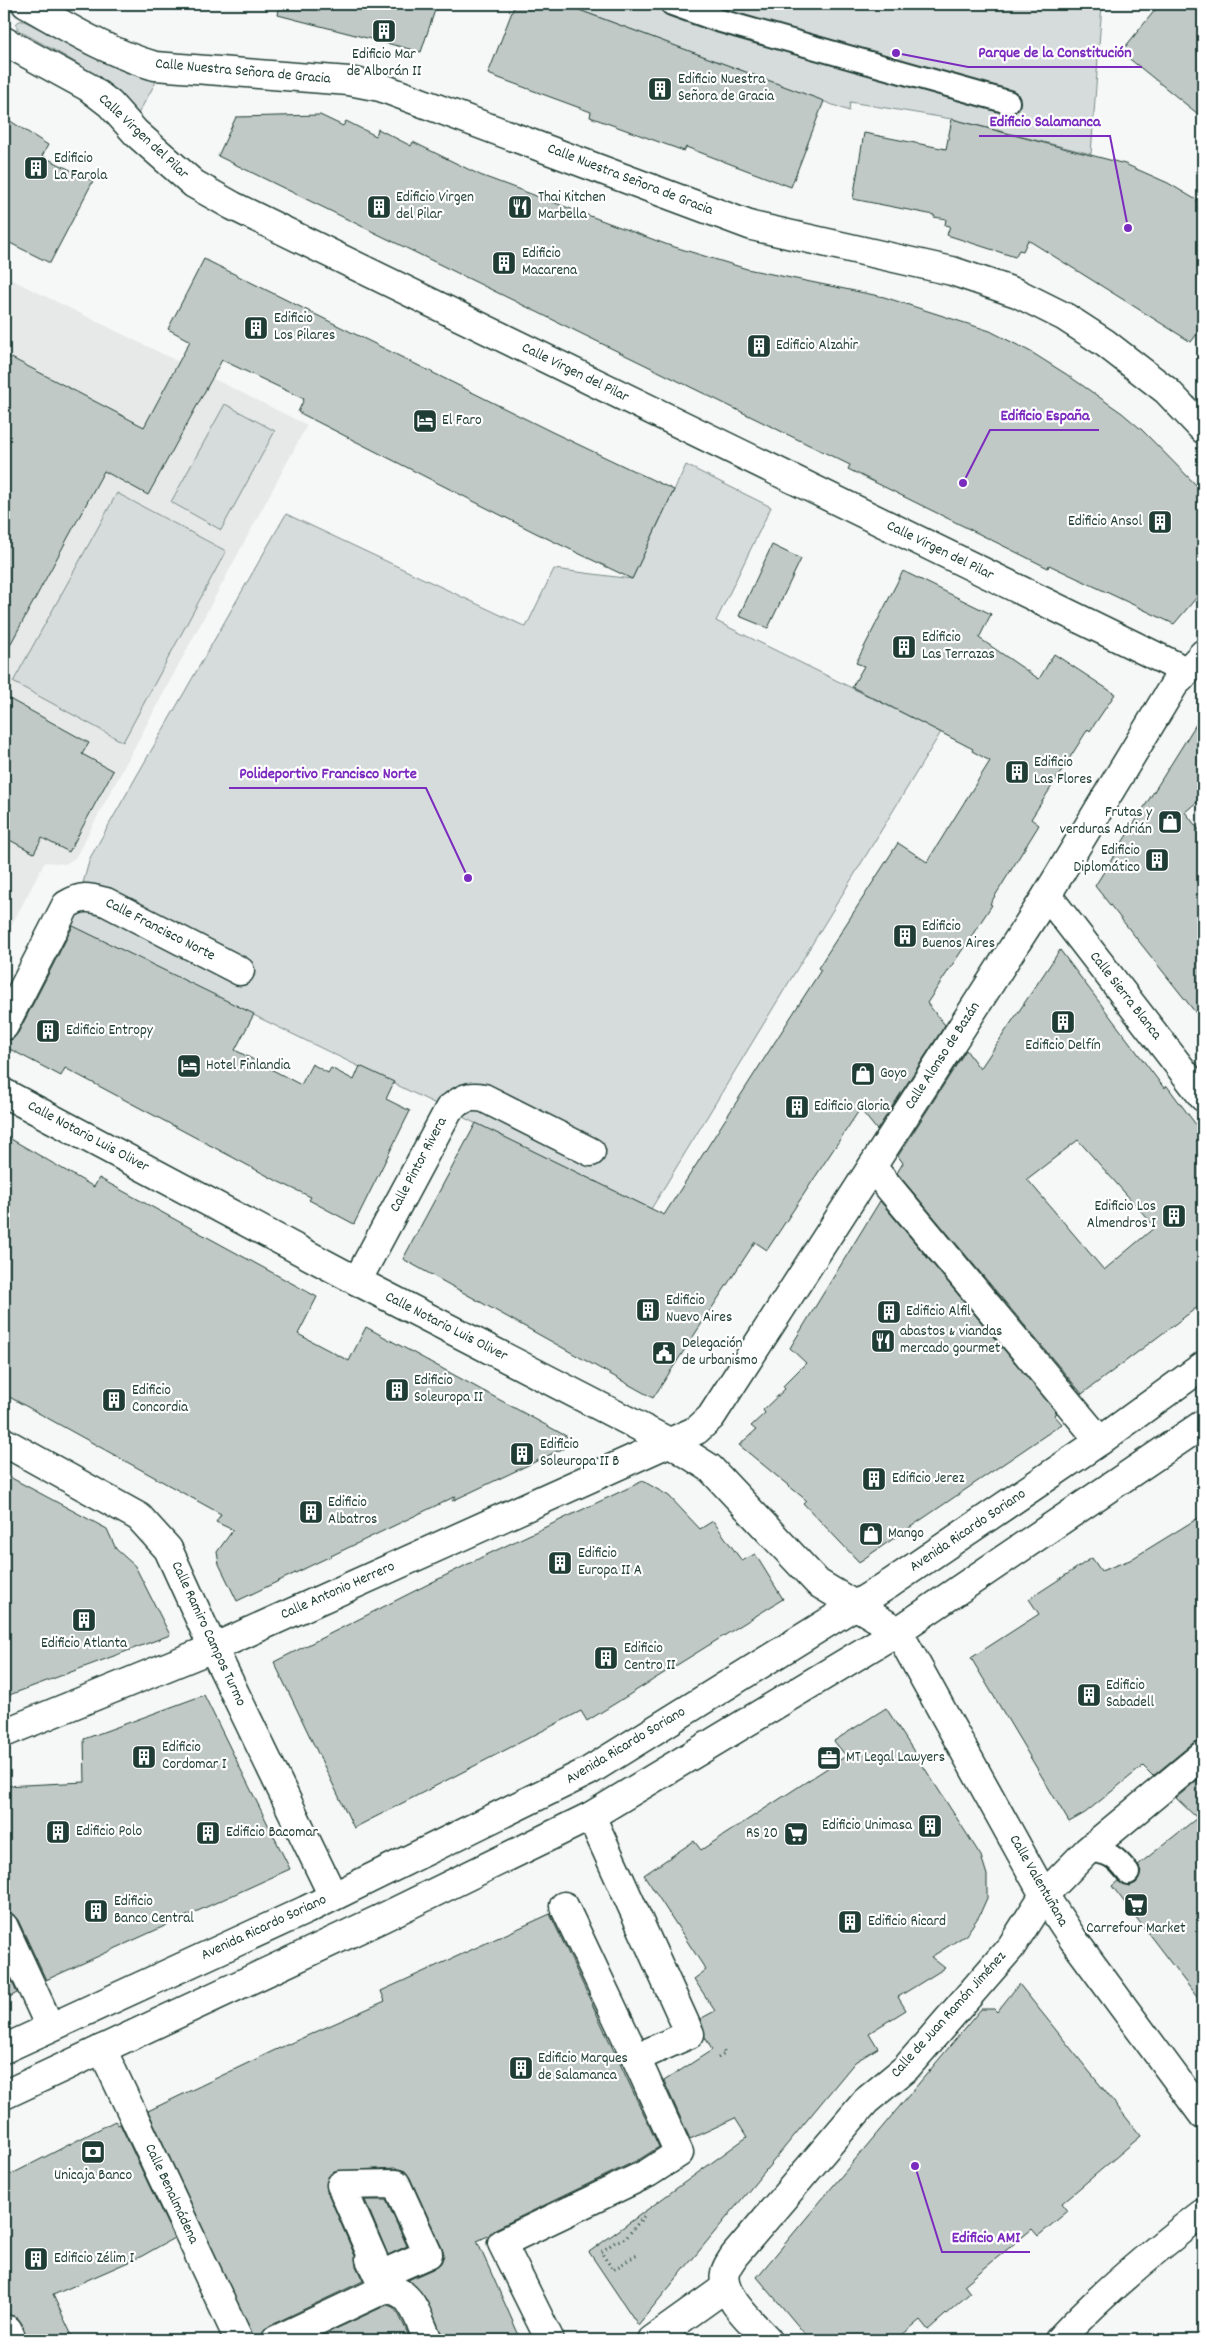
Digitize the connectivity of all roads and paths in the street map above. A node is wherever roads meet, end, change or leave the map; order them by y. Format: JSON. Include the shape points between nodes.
{"nodes":[{"id":1,"x":26,"y":4,"type":"edge"},
{"id":2,"x":672,"y":4,"type":"edge"},
{"id":3,"x":4,"y":41,"type":"edge"},
{"id":4,"x":1008,"y":102,"type":"dead end"},
{"id":5,"x":1203,"y":429,"type":"edge"},
{"id":6,"x":1191,"y":664,"type":"edge"},
{"id":7,"x":1047,"y":895,"type":"junction"},
{"id":8,"x":240,"y":971,"type":"dead end"},
{"id":9,"x":4,"y":1026,"type":"edge"},
{"id":10,"x":4,"y":1092,"type":"edge"},
{"id":11,"x":1203,"y":1098,"type":"edge"},
{"id":12,"x":591,"y":1152,"type":"dead end"},
{"id":13,"x":872,"y":1167,"type":"junction"},
{"id":14,"x":357,"y":1281,"type":"junction"},
{"id":15,"x":1203,"y":1366,"type":"edge"},
{"id":16,"x":1203,"y":1424,"type":"edge"},
{"id":17,"x":1100,"y":1441,"type":"junction"},
{"id":18,"x":4,"y":1442,"type":"edge"},
{"id":19,"x":669,"y":1442,"type":"junction"},
{"id":20,"x":854,"y":1606,"type":"junction"},
{"id":21,"x":898,"y":1631,"type":"junction"},
{"id":22,"x":213,"y":1648,"type":"junction"},
{"id":23,"x":4,"y":1733,"type":"edge"},
{"id":24,"x":1203,"y":1756,"type":"edge"},
{"id":25,"x":592,"y":1816,"type":"junction"},
{"id":26,"x":1087,"y":1851,"type":"junction"},
{"id":27,"x":1128,"y":1873,"type":"dead end"},
{"id":28,"x":1044,"y":1895,"type":"junction"},
{"id":29,"x":334,"y":1896,"type":"junction"},
{"id":30,"x":564,"y":1906,"type":"dead end"},
{"id":31,"x":4,"y":1927,"type":"edge"},
{"id":32,"x":50,"y":2027,"type":"junction"},
{"id":33,"x":4,"y":2049,"type":"edge"},
{"id":34,"x":102,"y":2049,"type":"junction"},
{"id":35,"x":636,"y":2058,"type":"junction"},
{"id":36,"x":4,"y":2095,"type":"edge"},
{"id":37,"x":1203,"y":2115,"type":"edge"},
{"id":38,"x":1203,"y":2213,"type":"edge"},
{"id":39,"x":615,"y":2242,"type":"dead end"},
{"id":40,"x":636,"y":2255,"type":"dead end"},
{"id":41,"x":726,"y":2287,"type":"junction"},
{"id":42,"x":239,"y":2340,"type":"edge"},
{"id":43,"x":276,"y":2340,"type":"edge"},
{"id":44,"x":428,"y":2340,"type":"edge"},
{"id":45,"x":547,"y":2340,"type":"edge"},
{"id":46,"x":652,"y":2340,"type":"edge"},
{"id":47,"x":768,"y":2340,"type":"edge"},
{"id":48,"x":1060,"y":2340,"type":"edge"}],
"edges":[{"from":1,"to":5,"type":"street","name":"Calle Nuestra Señora de Gracia","via":[[125,58],[155,66],[349,81],[380,87],[752,226],[952,271],[1017,293],[1065,317],[1105,343],[1167,391]]},
{"from":2,"to":4,"type":"lane","via":[[717,20]]},
{"from":3,"to":6,"type":"street","name":"Calle Virgen del Pilar","via":[[88,87],[194,184],[233,206]]},
{"from":6,"to":7,"type":"street","name":"Calle Alonso de Bazán","via":[[1166,698]]},
{"from":7,"to":11,"type":"street","name":"Calle Sierra Blanca"},
{"from":7,"to":13,"type":"street","name":"Calle Alonso de Bazán"},
{"from":8,"to":9,"type":"street","name":"Calle Francisco Norte","via":[[106,902],[79,897],[66,905]]},
{"from":10,"to":14,"type":"street","name":"Calle Notario Luis Oliver"},
{"from":12,"to":14,"type":"street","name":"Calle Pintor Rivera","via":[[484,1098],[471,1096],[458,1102],[449,1109]]},
{"from":13,"to":17,"type":"street"},
{"from":13,"to":19,"type":"street","name":"Calle Alonso de Bazán","via":[[710,1417],[697,1430]]},
{"from":14,"to":19,"type":"street","name":"Calle Notario Luis Oliver"},
{"from":15,"to":17,"type":"street","name":"Avenida Ricardo Soriano"},
{"from":16,"to":21,"type":"street"},
{"from":17,"to":20,"type":"street","name":"Avenida Ricardo Soriano"},
{"from":18,"to":22,"type":"street","name":"Calle Ramiro Campos Turmo","via":[[140,1517],[168,1549]]},
{"from":19,"to":20,"type":"street","name":"Calle Notario Luis Oliver","via":[[710,1468],[818,1583]]},
{"from":19,"to":22,"type":"street","name":"Calle Antonio Herrero"},
{"from":20,"to":21,"type":"street","name":"Calle Notario Luis Oliver"},
{"from":20,"to":29,"type":"street","name":"Avenida Ricardo Soriano","via":[[589,1771]]},
{"from":21,"to":25,"type":"street"},
{"from":21,"to":28,"type":"street","name":"Calle Valentuñana"},
{"from":22,"to":23,"type":"street","name":"Calle Antonio Herrero"},
{"from":22,"to":29,"type":"street","name":"Calle Ramiro Campos Turmo"},
{"from":24,"to":26,"type":"street","name":"Calle de Juan Ramón Jiménez"},
{"from":25,"to":34,"type":"street"},
{"from":25,"to":35,"type":"street","via":[[675,1982],[690,2034]]},
{"from":26,"to":27,"type":"lane","via":[[1112,1855]]},
{"from":26,"to":28,"type":"street","name":"Calle de Juan Ramón Jiménez"},
{"from":28,"to":37,"type":"street","name":"Calle Valentuñana"},
{"from":28,"to":41,"type":"street","name":"Calle de Juan Ramón Jiménez","via":[[1005,1954],[906,2068],[866,2101],[734,2256],[725,2272]]},
{"from":29,"to":32,"type":"street","name":"Avenida Ricardo Soriano"},
{"from":30,"to":35,"type":"street"},
{"from":31,"to":32,"type":"street"},
{"from":32,"to":33,"type":"street","name":"Avenida Ricardo Soriano"},
{"from":34,"to":36,"type":"street"},
{"from":34,"to":42,"type":"street","name":"Calle Benalmádena"},
{"from":35,"to":45,"type":"street","via":[[679,2152],[648,2173],[502,2243]]},
{"from":38,"to":48,"type":"street","via":[[1168,2239],[1090,2308]]},
{"from":39,"to":40,"type":"path","via":[[601,2252],[613,2270]]},
{"from":41,"to":46,"type":"street"},
{"from":41,"to":47,"type":"street","via":[[732,2299]]},
{"from":43,"to":44,"type":"street","via":[[384,2289],[395,2288],[409,2300]]}]}
